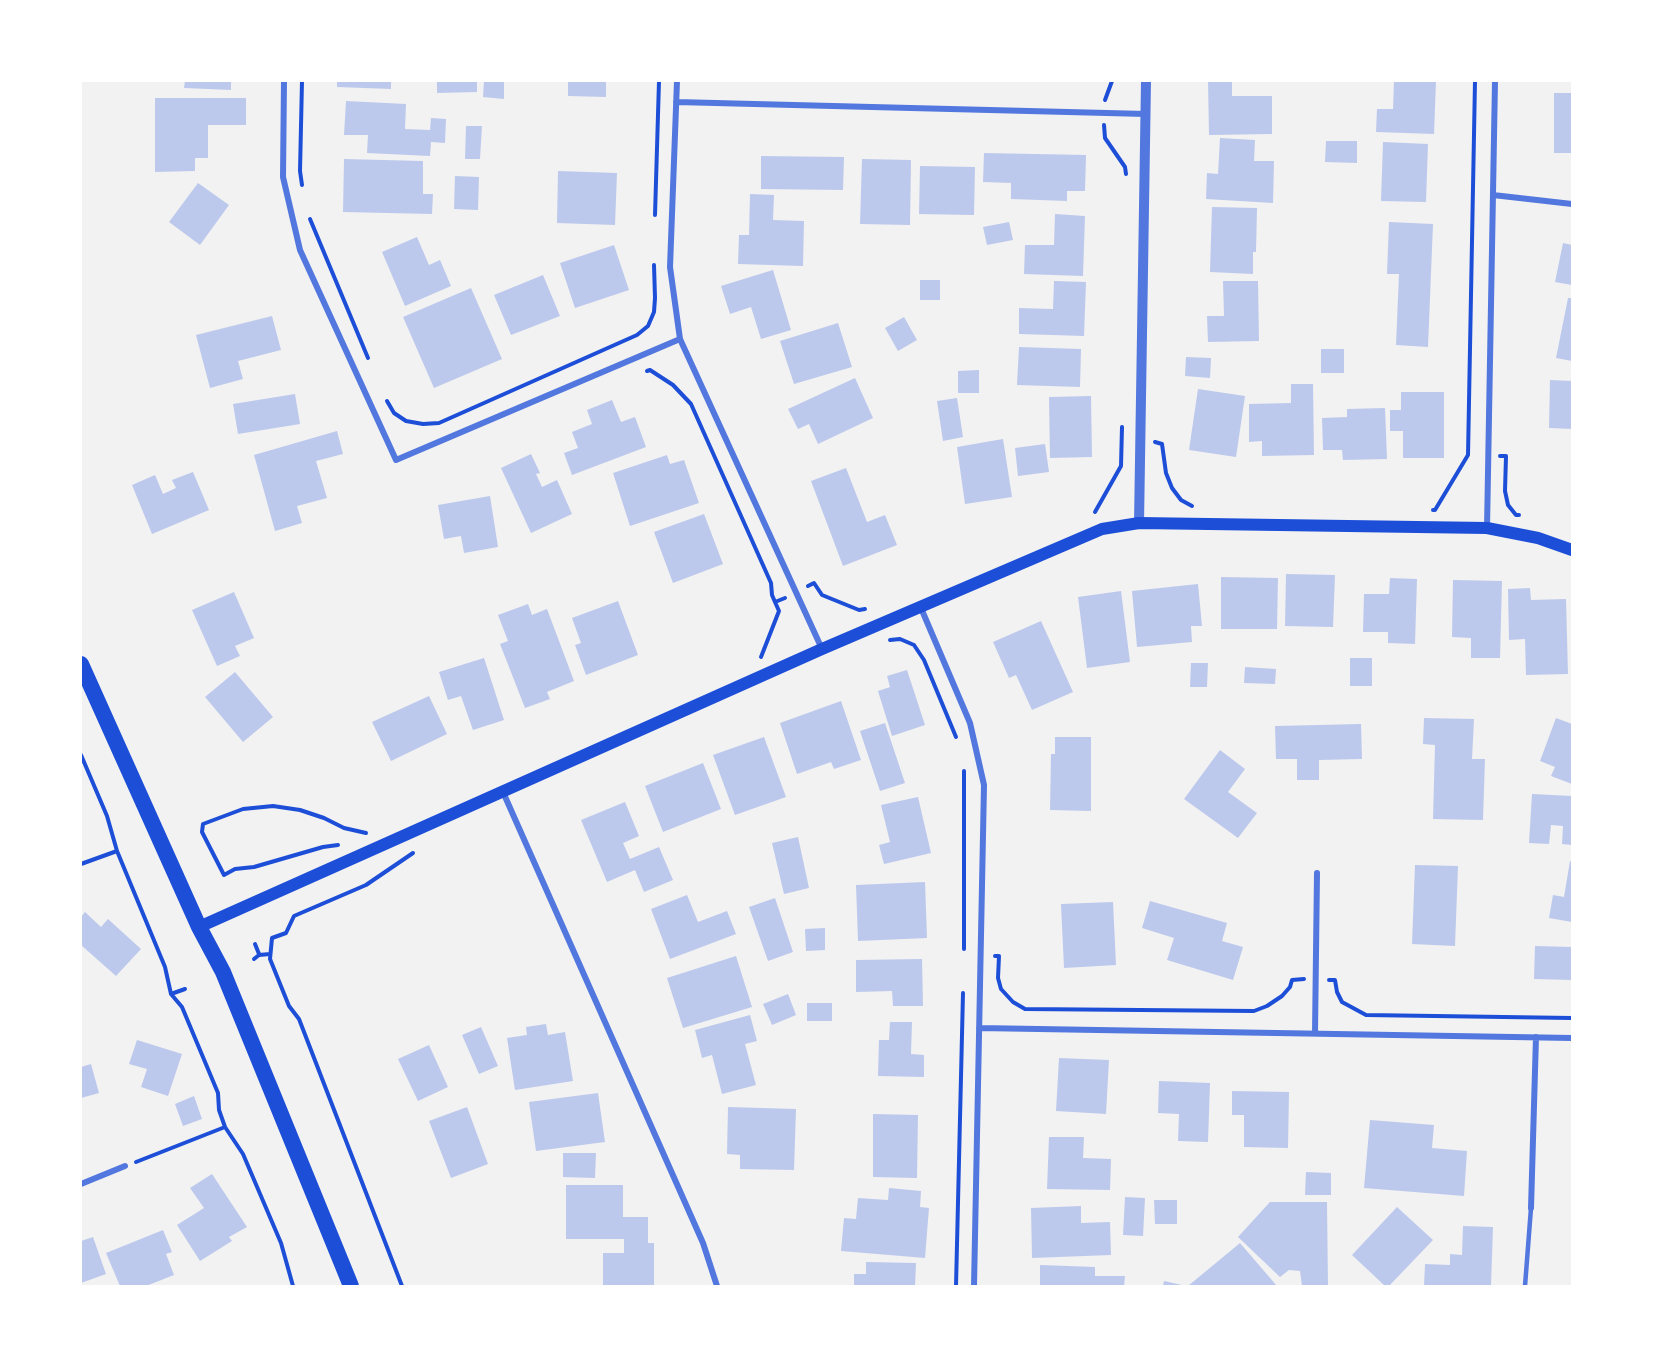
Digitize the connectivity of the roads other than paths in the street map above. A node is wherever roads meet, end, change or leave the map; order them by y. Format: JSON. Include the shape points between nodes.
{"nodes":[{"id":1,"x":284,"y":81,"type":"edge"},
{"id":2,"x":677,"y":81,"type":"edge"},
{"id":3,"x":1146,"y":81,"type":"edge"},
{"id":4,"x":1495,"y":81,"type":"edge"},
{"id":5,"x":676,"y":102,"type":"junction"},
{"id":6,"x":1146,"y":114,"type":"junction"},
{"id":7,"x":1493,"y":195,"type":"junction"},
{"id":8,"x":1572,"y":204,"type":"edge"},
{"id":9,"x":680,"y":339,"type":"junction"},
{"id":10,"x":1139,"y":523,"type":"junction"},
{"id":11,"x":1487,"y":528,"type":"junction"},
{"id":12,"x":1572,"y":549,"type":"edge"},
{"id":13,"x":921,"y":608,"type":"junction"},
{"id":14,"x":822,"y":649,"type":"junction"},
{"id":15,"x":81,"y":664,"type":"edge"},
{"id":16,"x":503,"y":792,"type":"junction"},
{"id":17,"x":1317,"y":873,"type":"dead end"},
{"id":18,"x":199,"y":927,"type":"junction"},
{"id":19,"x":979,"y":1028,"type":"junction"},
{"id":20,"x":1315,"y":1033,"type":"junction"},
{"id":21,"x":1536,"y":1037,"type":"junction"},
{"id":22,"x":1572,"y":1038,"type":"edge"},
{"id":23,"x":125,"y":1166,"type":"road end"},
{"id":24,"x":81,"y":1184,"type":"edge"},
{"id":25,"x":1531,"y":1208,"type":"joint"},
{"id":26,"x":351,"y":1286,"type":"edge"},
{"id":27,"x":717,"y":1286,"type":"edge"},
{"id":28,"x":974,"y":1286,"type":"edge"},
{"id":29,"x":1525,"y":1286,"type":"edge"}],
"edges":[{"from":1,"to":9,"type":"street","via":[[283,177],[300,250],[396,460]]},
{"from":2,"to":5,"type":"street"},
{"from":3,"to":6,"type":"street"},
{"from":4,"to":7,"type":"street"},
{"from":5,"to":6,"type":"street"},
{"from":5,"to":9,"type":"street","via":[[670,267]]},
{"from":6,"to":10,"type":"street"},
{"from":7,"to":8,"type":"street"},
{"from":7,"to":11,"type":"street"},
{"from":9,"to":14,"type":"street"},
{"from":10,"to":11,"type":"main road"},
{"from":10,"to":13,"type":"main road","via":[[1101,529]]},
{"from":11,"to":12,"type":"main road"},
{"from":13,"to":14,"type":"main road"},
{"from":13,"to":19,"type":"street","via":[[970,723],[984,785]]},
{"from":14,"to":16,"type":"main road"},
{"from":15,"to":18,"type":"highway"},
{"from":16,"to":18,"type":"main road"},
{"from":16,"to":27,"type":"street","via":[[703,1243]]},
{"from":17,"to":20,"type":"street"},
{"from":18,"to":26,"type":"highway","via":[[223,972]]},
{"from":19,"to":20,"type":"street"},
{"from":19,"to":28,"type":"street"},
{"from":20,"to":21,"type":"street"},
{"from":21,"to":22,"type":"street"},
{"from":21,"to":25,"type":"street"},
{"from":23,"to":24,"type":"street"},
{"from":25,"to":29,"type":"lane"}]}
